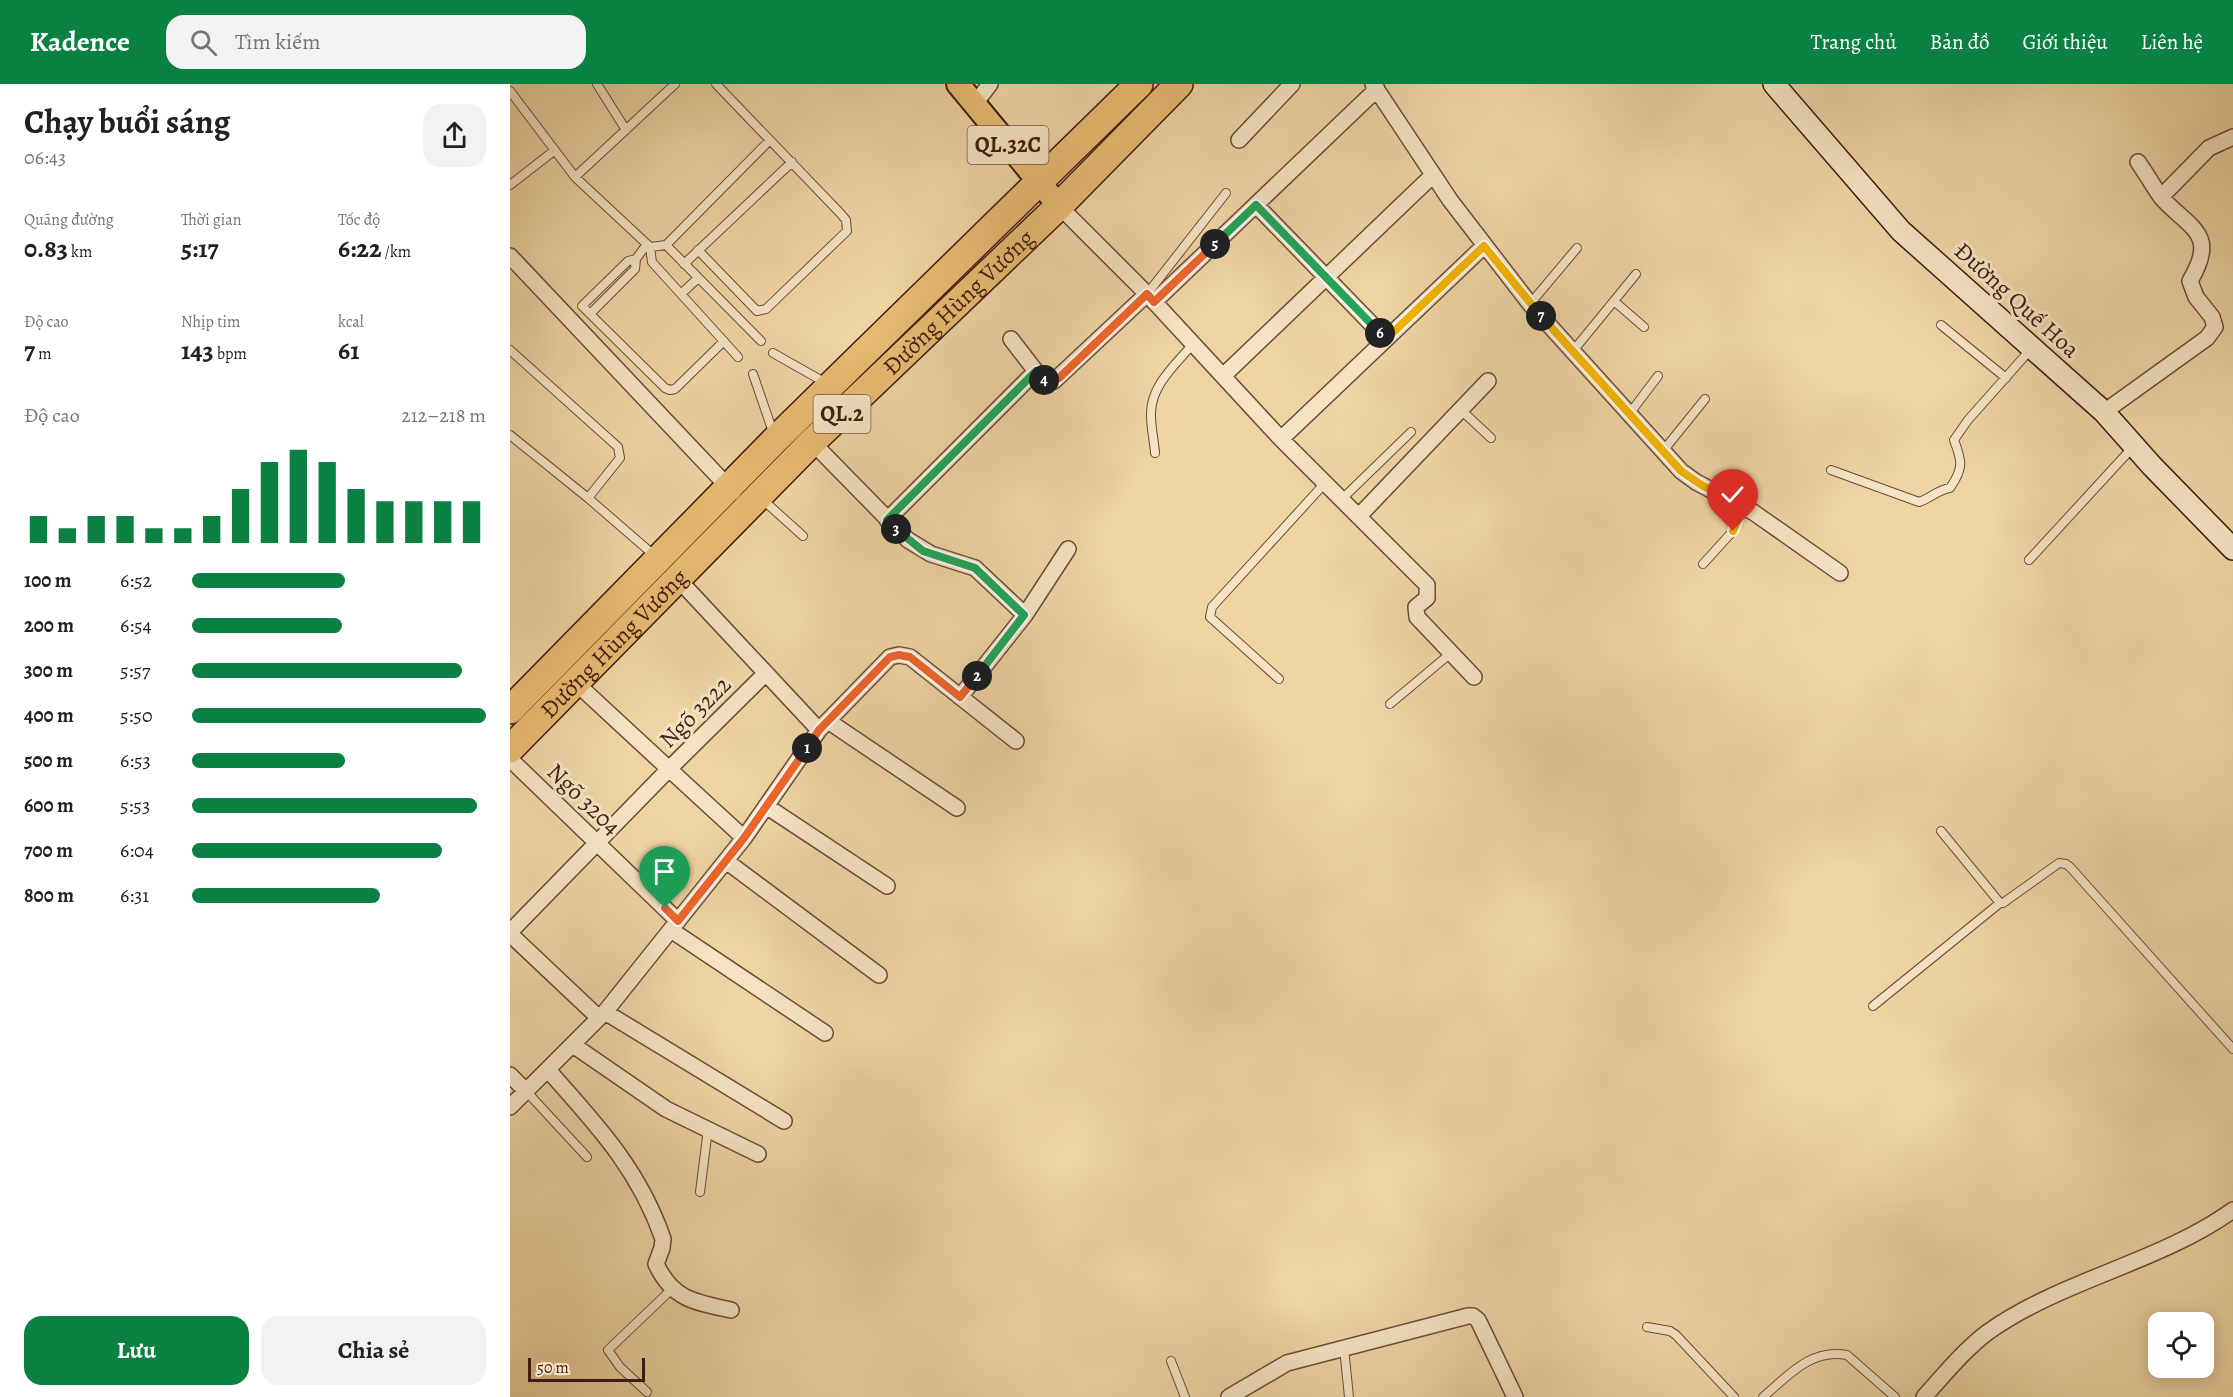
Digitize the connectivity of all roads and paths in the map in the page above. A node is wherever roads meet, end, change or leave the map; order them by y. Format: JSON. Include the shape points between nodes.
{"nodes":[{"id":1,"x":597,"y":84,"type":"edge"},
{"id":2,"x":675,"y":84,"type":"edge"},
{"id":3,"x":716,"y":84,"type":"edge"},
{"id":4,"x":958,"y":84,"type":"edge"},
{"id":5,"x":990,"y":84,"type":"edge"},
{"id":6,"x":1139,"y":84,"type":"edge"},
{"id":7,"x":1179,"y":84,"type":"edge"},
{"id":8,"x":1292,"y":84,"type":"edge"},
{"id":9,"x":1774,"y":84,"type":"edge"},
{"id":10,"x":1375,"y":87,"type":"edge"},
{"id":11,"x":510,"y":91,"type":"edge"},
{"id":12,"x":974,"y":105,"type":"junction"},
{"id":13,"x":626,"y":130,"type":"junction"},
{"id":14,"x":2233,"y":137,"type":"edge"},
{"id":15,"x":770,"y":140,"type":"junction"},
{"id":16,"x":1239,"y":140,"type":"dead end"},
{"id":17,"x":555,"y":150,"type":"junction"},
{"id":18,"x":792,"y":162,"type":"junction"},
{"id":19,"x":2138,"y":162,"type":"dead end"},
{"id":20,"x":1433,"y":175,"type":"junction"},
{"id":21,"x":575,"y":177,"type":"junction"},
{"id":22,"x":1039,"y":183,"type":"junction"},
{"id":23,"x":510,"y":185,"type":"edge"},
{"id":24,"x":1226,"y":192,"type":"dead end"},
{"id":25,"x":2162,"y":197,"type":"junction"},
{"id":26,"x":1256,"y":205,"type":"junction"},
{"id":27,"x":1059,"y":206,"type":"junction"},
{"id":28,"x":649,"y":245,"type":"junction"},
{"id":29,"x":666,"y":245,"type":"junction"},
{"id":30,"x":1484,"y":246,"type":"junction"},
{"id":31,"x":1577,"y":248,"type":"dead end"},
{"id":32,"x":698,"y":250,"type":"junction"},
{"id":33,"x":510,"y":256,"type":"edge"},
{"id":34,"x":636,"y":259,"type":"junction"},
{"id":35,"x":684,"y":264,"type":"junction"},
{"id":36,"x":1636,"y":274,"type":"dead end"},
{"id":37,"x":1326,"y":276,"type":"junction"},
{"id":38,"x":698,"y":278,"type":"junction"},
{"id":39,"x":681,"y":294,"type":"junction"},
{"id":40,"x":1150,"y":298,"type":"junction"},
{"id":41,"x":1614,"y":301,"type":"junction"},
{"id":42,"x":1530,"y":304,"type":"junction"},
{"id":43,"x":590,"y":314,"type":"junction"},
{"id":44,"x":1941,"y":325,"type":"dead end"},
{"id":45,"x":1644,"y":327,"type":"dead end"},
{"id":46,"x":1011,"y":339,"type":"dead end"},
{"id":47,"x":1386,"y":339,"type":"junction"},
{"id":48,"x":724,"y":341,"type":"junction"},
{"id":49,"x":761,"y":341,"type":"dead end"},
{"id":50,"x":1193,"y":344,"type":"junction"},
{"id":51,"x":2032,"y":348,"type":"junction"},
{"id":52,"x":510,"y":350,"type":"edge"},
{"id":53,"x":1573,"y":351,"type":"junction"},
{"id":54,"x":773,"y":353,"type":"dead end"},
{"id":55,"x":738,"y":357,"type":"dead end"},
{"id":56,"x":1036,"y":371,"type":"junction"},
{"id":57,"x":753,"y":374,"type":"dead end"},
{"id":58,"x":1223,"y":376,"type":"junction"},
{"id":59,"x":1658,"y":376,"type":"dead end"},
{"id":60,"x":2006,"y":378,"type":"junction"},
{"id":61,"x":1488,"y":381,"type":"dead end"},
{"id":62,"x":830,"y":385,"type":"junction"},
{"id":63,"x":1705,"y":399,"type":"dead end"},
{"id":64,"x":1460,"y":410,"type":"junction"},
{"id":65,"x":2104,"y":412,"type":"junction"},
{"id":66,"x":1630,"y":413,"type":"junction"},
{"id":67,"x":1410,"y":432,"type":"dead end"},
{"id":68,"x":510,"y":435,"type":"edge"},
{"id":69,"x":1491,"y":438,"type":"dead end"},
{"id":70,"x":1281,"y":439,"type":"junction"},
{"id":71,"x":775,"y":440,"type":"junction"},
{"id":72,"x":812,"y":442,"type":"junction"},
{"id":73,"x":2134,"y":446,"type":"junction"},
{"id":74,"x":1663,"y":451,"type":"junction"},
{"id":75,"x":1155,"y":453,"type":"dead end"},
{"id":76,"x":1831,"y":470,"type":"dead end"},
{"id":77,"x":1325,"y":483,"type":"junction"},
{"id":78,"x":729,"y":487,"type":"junction"},
{"id":79,"x":588,"y":498,"type":"junction"},
{"id":80,"x":1342,"y":499,"type":"junction"},
{"id":81,"x":753,"y":502,"type":"junction"},
{"id":82,"x":1738,"y":503,"type":"junction"},
{"id":83,"x":1359,"y":516,"type":"junction"},
{"id":84,"x":887,"y":520,"type":"junction"},
{"id":85,"x":803,"y":536,"type":"dead end"},
{"id":86,"x":1068,"y":549,"type":"dead end"},
{"id":87,"x":2233,"y":549,"type":"edge"},
{"id":88,"x":2029,"y":560,"type":"dead end"},
{"id":89,"x":1703,"y":564,"type":"dead end"},
{"id":90,"x":668,"y":568,"type":"junction"},
{"id":91,"x":1840,"y":573,"type":"dead end"},
{"id":92,"x":1024,"y":615,"type":"junction"},
{"id":93,"x":1451,"y":653,"type":"junction"},
{"id":94,"x":766,"y":673,"type":"junction"},
{"id":95,"x":1474,"y":677,"type":"dead end"},
{"id":96,"x":1279,"y":679,"type":"dead end"},
{"id":97,"x":575,"y":682,"type":"junction"},
{"id":98,"x":960,"y":697,"type":"junction"},
{"id":99,"x":1390,"y":704,"type":"dead end"},
{"id":100,"x":510,"y":710,"type":"edge"},
{"id":101,"x":824,"y":726,"type":"junction"},
{"id":102,"x":1016,"y":741,"type":"dead end"},
{"id":103,"x":510,"y":749,"type":"edge"},
{"id":104,"x":510,"y":759,"type":"edge"},
{"id":105,"x":669,"y":769,"type":"junction"},
{"id":106,"x":766,"y":806,"type":"junction"},
{"id":107,"x":957,"y":808,"type":"dead end"},
{"id":108,"x":1941,"y":831,"type":"dead end"},
{"id":109,"x":744,"y":838,"type":"junction"},
{"id":110,"x":596,"y":842,"type":"junction"},
{"id":111,"x":726,"y":861,"type":"junction"},
{"id":112,"x":887,"y":886,"type":"dead end"},
{"id":113,"x":2000,"y":903,"type":"junction"},
{"id":114,"x":674,"y":926,"type":"junction"},
{"id":115,"x":510,"y":933,"type":"edge"},
{"id":116,"x":879,"y":975,"type":"dead end"},
{"id":117,"x":1874,"y":1006,"type":"dead end"},
{"id":118,"x":602,"y":1015,"type":"junction"},
{"id":119,"x":825,"y":1033,"type":"dead end"},
{"id":120,"x":573,"y":1045,"type":"junction"},
{"id":121,"x":2233,"y":1049,"type":"edge"},
{"id":122,"x":548,"y":1070,"type":"junction"},
{"id":123,"x":510,"y":1075,"type":"edge"},
{"id":124,"x":526,"y":1092,"type":"junction"},
{"id":125,"x":510,"y":1107,"type":"edge"},
{"id":126,"x":784,"y":1121,"type":"dead end"},
{"id":127,"x":708,"y":1129,"type":"junction"},
{"id":128,"x":758,"y":1154,"type":"dead end"},
{"id":129,"x":587,"y":1157,"type":"dead end"},
{"id":130,"x":700,"y":1192,"type":"dead end"},
{"id":131,"x":2233,"y":1210,"type":"edge"},
{"id":132,"x":672,"y":1289,"type":"junction"},
{"id":133,"x":731,"y":1310,"type":"dead end"},
{"id":134,"x":1647,"y":1327,"type":"dead end"},
{"id":135,"x":1344,"y":1348,"type":"junction"},
{"id":136,"x":1171,"y":1361,"type":"dead end"},
{"id":137,"x":647,"y":1392,"type":"dead end"},
{"id":138,"x":1185,"y":1397,"type":"edge"},
{"id":139,"x":1229,"y":1397,"type":"edge"},
{"id":140,"x":1349,"y":1397,"type":"edge"},
{"id":141,"x":1515,"y":1397,"type":"edge"},
{"id":142,"x":1734,"y":1397,"type":"edge"},
{"id":143,"x":1763,"y":1397,"type":"edge"},
{"id":144,"x":1895,"y":1397,"type":"edge"},
{"id":145,"x":1924,"y":1397,"type":"edge"}],
"edges":[{"from":1,"to":13,"type":"lane"},
{"from":2,"to":13,"type":"lane"},
{"from":3,"to":15,"type":"lane"},
{"from":4,"to":12,"type":"main road","number":"QL.32C"},
{"from":5,"to":12,"type":"street"},
{"from":6,"to":22,"type":"highway","name":"Đường Hùng Vương","number":"QL.2"},
{"from":7,"to":27,"type":"highway","name":"Đường Hùng Vương","number":"QL.2"},
{"from":8,"to":16,"type":"street"},
{"from":9,"to":51,"type":"street","name":"Đường Quế Hoa","via":[[1901,231]]},
{"from":10,"to":20,"type":"street"},
{"from":10,"to":26,"type":"street"},
{"from":11,"to":17,"type":"lane"},
{"from":12,"to":22,"type":"main road","number":"QL.32C"},
{"from":13,"to":21,"type":"lane"},
{"from":14,"to":25,"type":"street","via":[[2209,148]]},
{"from":15,"to":18,"type":"lane"},
{"from":15,"to":29,"type":"lane"},
{"from":17,"to":21,"type":"lane"},
{"from":17,"to":23,"type":"lane"},
{"from":18,"to":32,"type":"lane"},
{"from":18,"to":32,"type":"lane","via":[[846,220],[847,231],[766,309],[757,311]]},
{"from":19,"to":25,"type":"street"},
{"from":20,"to":30,"type":"street"},
{"from":20,"to":37,"type":"street"},
{"from":21,"to":28,"type":"lane"},
{"from":22,"to":27,"type":"main road","number":"QL.32C"},
{"from":22,"to":62,"type":"highway","name":"Đường Hùng Vương","number":"QL.2"},
{"from":24,"to":40,"type":"lane"},
{"from":25,"to":65,"type":"street","via":[[2198,231],[2202,249],[2190,280],[2215,327],[2207,338]]},
{"from":26,"to":37,"type":"street"},
{"from":26,"to":40,"type":"street"},
{"from":27,"to":40,"type":"street"},
{"from":27,"to":72,"type":"highway","name":"Đường Hùng Vương","number":"QL.2"},
{"from":28,"to":29,"type":"lane"},
{"from":28,"to":34,"type":"lane"},
{"from":28,"to":39,"type":"lane","via":[[652,262]]},
{"from":29,"to":35,"type":"lane"},
{"from":30,"to":42,"type":"street"},
{"from":30,"to":47,"type":"street"},
{"from":31,"to":42,"type":"lane"},
{"from":32,"to":35,"type":"lane"},
{"from":33,"to":78,"type":"street"},
{"from":34,"to":43,"type":"lane","via":[[634,269]]},
{"from":34,"to":43,"type":"lane","via":[[628,261],[582,306]]},
{"from":35,"to":38,"type":"lane"},
{"from":36,"to":41,"type":"lane"},
{"from":37,"to":47,"type":"street"},
{"from":37,"to":58,"type":"street"},
{"from":38,"to":39,"type":"lane"},
{"from":38,"to":49,"type":"lane"},
{"from":39,"to":48,"type":"lane"},
{"from":40,"to":50,"type":"street"},
{"from":40,"to":56,"type":"street","via":[[1059,378],[1046,382]]},
{"from":41,"to":45,"type":"lane"},
{"from":41,"to":53,"type":"lane"},
{"from":42,"to":53,"type":"street"},
{"from":43,"to":48,"type":"lane","via":[[670,390]]},
{"from":44,"to":60,"type":"lane"},
{"from":46,"to":56,"type":"street"},
{"from":47,"to":70,"type":"street"},
{"from":48,"to":55,"type":"lane"},
{"from":50,"to":58,"type":"street"},
{"from":50,"to":75,"type":"lane","via":[[1164,378],[1155,396],[1150,413]]},
{"from":51,"to":60,"type":"lane"},
{"from":51,"to":65,"type":"street","name":"Đường Quế Hoa"},
{"from":52,"to":79,"type":"lane","via":[[618,447],[620,458]]},
{"from":53,"to":66,"type":"street"},
{"from":54,"to":62,"type":"lane"},
{"from":56,"to":84,"type":"street"},
{"from":57,"to":71,"type":"lane"},
{"from":58,"to":70,"type":"street"},
{"from":59,"to":66,"type":"lane"},
{"from":60,"to":76,"type":"lane","via":[[1954,440],[1962,459],[1959,476],[1950,488],[1937,490],[1919,502]]},
{"from":61,"to":64,"type":"street"},
{"from":62,"to":71,"type":"highway","name":"Đường Hùng Vương","number":"QL.2"},
{"from":63,"to":74,"type":"lane"},
{"from":64,"to":69,"type":"lane"},
{"from":64,"to":83,"type":"street"},
{"from":65,"to":73,"type":"street","name":"Đường Quế Hoa"},
{"from":66,"to":74,"type":"street"},
{"from":67,"to":80,"type":"lane"},
{"from":68,"to":79,"type":"lane"},
{"from":70,"to":77,"type":"street"},
{"from":71,"to":78,"type":"highway","name":"Đường Hùng Vương","number":"QL.2"},
{"from":72,"to":81,"type":"highway","name":"Đường Hùng Vương","number":"QL.2"},
{"from":72,"to":84,"type":"street"},
{"from":73,"to":87,"type":"street","name":"Đường Quế Hoa"},
{"from":73,"to":88,"type":"lane"},
{"from":74,"to":82,"type":"street","via":[[1696,483]]},
{"from":77,"to":80,"type":"street"},
{"from":77,"to":96,"type":"lane","via":[[1210,612]]},
{"from":78,"to":81,"type":"street"},
{"from":78,"to":90,"type":"highway","name":"Đường Hùng Vương","number":"QL.2"},
{"from":79,"to":90,"type":"lane"},
{"from":80,"to":83,"type":"street"},
{"from":81,"to":85,"type":"lane"},
{"from":81,"to":90,"type":"highway","name":"Đường Hùng Vương","number":"QL.2"},
{"from":82,"to":89,"type":"lane","via":[[1736,525]]},
{"from":82,"to":91,"type":"street"},
{"from":83,"to":93,"type":"street","via":[[1427,585],[1427,597],[1416,608],[1417,617]]},
{"from":84,"to":92,"type":"street","via":[[923,551],[975,568]]},
{"from":86,"to":92,"type":"street"},
{"from":90,"to":94,"type":"street"},
{"from":90,"to":97,"type":"highway","name":"Đường Hùng Vương","number":"QL.2"},
{"from":90,"to":100,"type":"highway","name":"Đường Hùng Vương","number":"QL.2"},
{"from":92,"to":98,"type":"street"},
{"from":93,"to":95,"type":"street"},
{"from":93,"to":99,"type":"lane"},
{"from":94,"to":101,"type":"street"},
{"from":94,"to":105,"type":"street","name":"Ngõ 3222"},
{"from":97,"to":103,"type":"highway","name":"Đường Hùng Vương","number":"QL.2"},
{"from":97,"to":105,"type":"street","name":"Ngõ 3222"},
{"from":98,"to":101,"type":"street","via":[[910,657],[899,655],[890,657]]},
{"from":98,"to":102,"type":"street"},
{"from":101,"to":106,"type":"street"},
{"from":101,"to":107,"type":"street"},
{"from":104,"to":110,"type":"street","name":"Ngõ 3204"},
{"from":105,"to":109,"type":"street"},
{"from":105,"to":110,"type":"street"},
{"from":106,"to":109,"type":"street"},
{"from":106,"to":112,"type":"street"},
{"from":108,"to":113,"type":"lane"},
{"from":109,"to":111,"type":"street"},
{"from":110,"to":114,"type":"street","name":"Ngõ 3204"},
{"from":110,"to":115,"type":"street"},
{"from":111,"to":114,"type":"street"},
{"from":111,"to":116,"type":"street"},
{"from":113,"to":117,"type":"lane"},
{"from":113,"to":121,"type":"lane","via":[[2059,863],[2066,864]]},
{"from":114,"to":118,"type":"street"},
{"from":114,"to":119,"type":"street","name":"Ngõ 3204"},
{"from":115,"to":118,"type":"street"},
{"from":118,"to":120,"type":"street"},
{"from":118,"to":126,"type":"street"},
{"from":120,"to":122,"type":"street"},
{"from":120,"to":127,"type":"street","via":[[666,1109]]},
{"from":122,"to":124,"type":"street"},
{"from":122,"to":132,"type":"street","via":[[633,1173],[663,1239],[656,1264]]},
{"from":123,"to":124,"type":"street"},
{"from":124,"to":125,"type":"street"},
{"from":124,"to":129,"type":"lane"},
{"from":127,"to":128,"type":"street"},
{"from":127,"to":130,"type":"lane"},
{"from":131,"to":145,"type":"street","via":[[2181,1240],[2028,1307],[1987,1333]]},
{"from":132,"to":133,"type":"street","via":[[704,1304]]},
{"from":132,"to":137,"type":"lane","via":[[608,1350]]},
{"from":134,"to":142,"type":"lane","via":[[1676,1335]]},
{"from":135,"to":139,"type":"street","via":[[1287,1363]]},
{"from":135,"to":140,"type":"lane"},
{"from":135,"to":141,"type":"street","via":[[1473,1316]]},
{"from":136,"to":138,"type":"lane"},
{"from":143,"to":144,"type":"lane","via":[[1802,1364],[1837,1354],[1847,1355]]}]}
